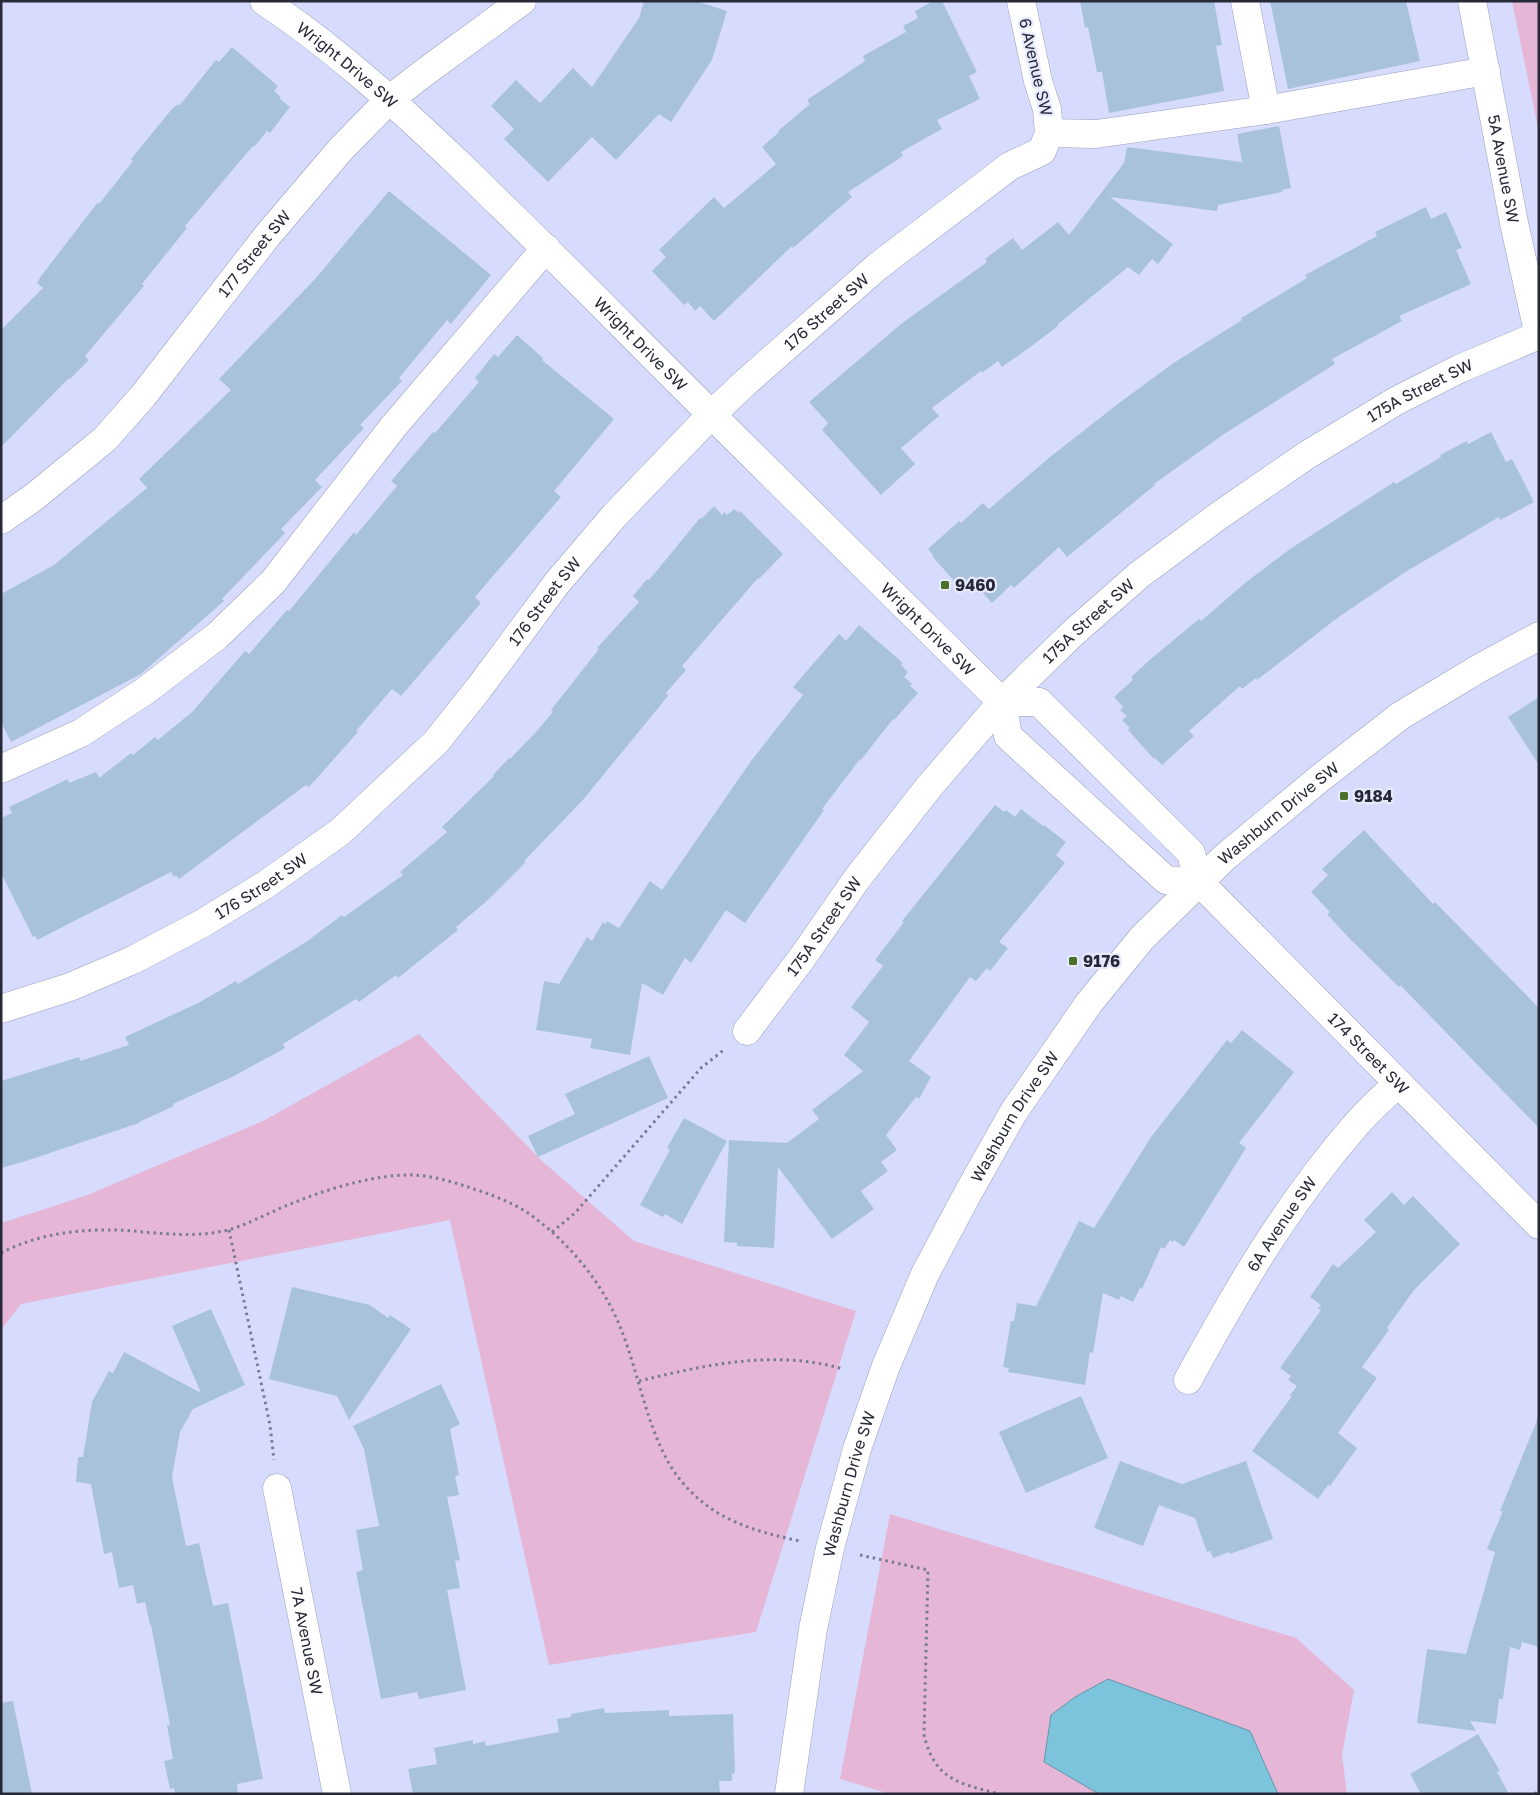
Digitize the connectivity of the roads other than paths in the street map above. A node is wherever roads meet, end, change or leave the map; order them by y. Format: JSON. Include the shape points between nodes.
{"nodes":[{"id":1,"x":264,"y":1,"type":"edge"},
{"id":2,"x":522,"y":1,"type":"edge"},
{"id":3,"x":1021,"y":1,"type":"edge"},
{"id":4,"x":1245,"y":1,"type":"edge"},
{"id":5,"x":1472,"y":1,"type":"edge"},
{"id":6,"x":1486,"y":71,"type":"junction"},
{"id":7,"x":390,"y":99,"type":"junction"},
{"id":8,"x":1266,"y":110,"type":"junction"},
{"id":9,"x":1050,"y":133,"type":"junction"},
{"id":10,"x":546,"y":248,"type":"junction"},
{"id":11,"x":1539,"y":336,"type":"edge"},
{"id":12,"x":711,"y":415,"type":"junction"},
{"id":13,"x":1,"y":520,"type":"edge"},
{"id":14,"x":1539,"y":636,"type":"edge"},
{"id":15,"x":1002,"y":702,"type":"junction"},
{"id":16,"x":1,"y":769,"type":"edge"},
{"id":17,"x":1199,"y":882,"type":"junction"},
{"id":18,"x":1,"y":1009,"type":"edge"},
{"id":19,"x":747,"y":1031,"type":"road end"},
{"id":20,"x":1398,"y":1083,"type":"junction"},
{"id":21,"x":1539,"y":1225,"type":"edge"},
{"id":22,"x":1188,"y":1380,"type":"dead end"},
{"id":23,"x":277,"y":1488,"type":"road end"},
{"id":24,"x":337,"y":1794,"type":"edge"},
{"id":25,"x":790,"y":1794,"type":"edge"}],
"edges":[{"from":1,"to":7,"type":"street","name":"Wright Drive SW","via":[[356,69]]},
{"from":2,"to":7,"type":"street","name":"177 Street SW"},
{"from":3,"to":9,"type":"street","name":"6 Avenue SW"},
{"from":4,"to":8,"type":"street"},
{"from":5,"to":6,"type":"street","name":"5A Avenue SW"},
{"from":6,"to":8,"type":"street"},
{"from":6,"to":11,"type":"street","name":"5A Avenue SW"},
{"from":7,"to":10,"type":"street","name":"Wright Drive SW"},
{"from":7,"to":13,"type":"street","name":"177 Street SW","via":[[341,149],[267,236],[143,396],[105,438]]},
{"from":8,"to":9,"type":"street","via":[[1096,134]]},
{"from":9,"to":12,"type":"street","name":"176 Street SW","via":[[1042,151],[1010,166],[878,266]]},
{"from":10,"to":12,"type":"street","name":"Wright Drive SW"},
{"from":10,"to":16,"type":"street","via":[[394,427],[273,582],[224,629],[145,691],[81,734]]},
{"from":11,"to":15,"type":"street","name":"175A Street SW","via":[[1459,369],[1396,401],[1299,460],[1139,575]]},
{"from":12,"to":15,"type":"street","name":"Wright Drive SW"},
{"from":12,"to":18,"type":"street","name":"176 Street SW","via":[[615,515],[564,575],[436,742],[340,832],[265,885],[133,960],[79,983]]},
{"from":14,"to":17,"type":"street","name":"Washburn Drive SW","via":[[1400,716],[1319,779]]},
{"from":15,"to":17,"type":"street","via":[[1008,736],[1166,880]]},
{"from":15,"to":17,"type":"street","via":[[1039,702],[1192,853]]},
{"from":15,"to":19,"type":"street","name":"175A Street SW","via":[[928,788],[856,880]]},
{"from":17,"to":20,"type":"street","name":"174 Street SW"},
{"from":17,"to":25,"type":"street","name":"Washburn Drive SW","via":[[1142,938],[1083,1011],[1013,1113],[925,1274],[886,1366],[830,1548],[813,1629]]},
{"from":20,"to":21,"type":"street","name":"174 Street SW"},
{"from":20,"to":22,"type":"street","name":"6A Avenue SW","via":[[1356,1124],[1300,1196],[1261,1252]]},
{"from":23,"to":24,"type":"street","name":"7A Avenue SW"}]}
